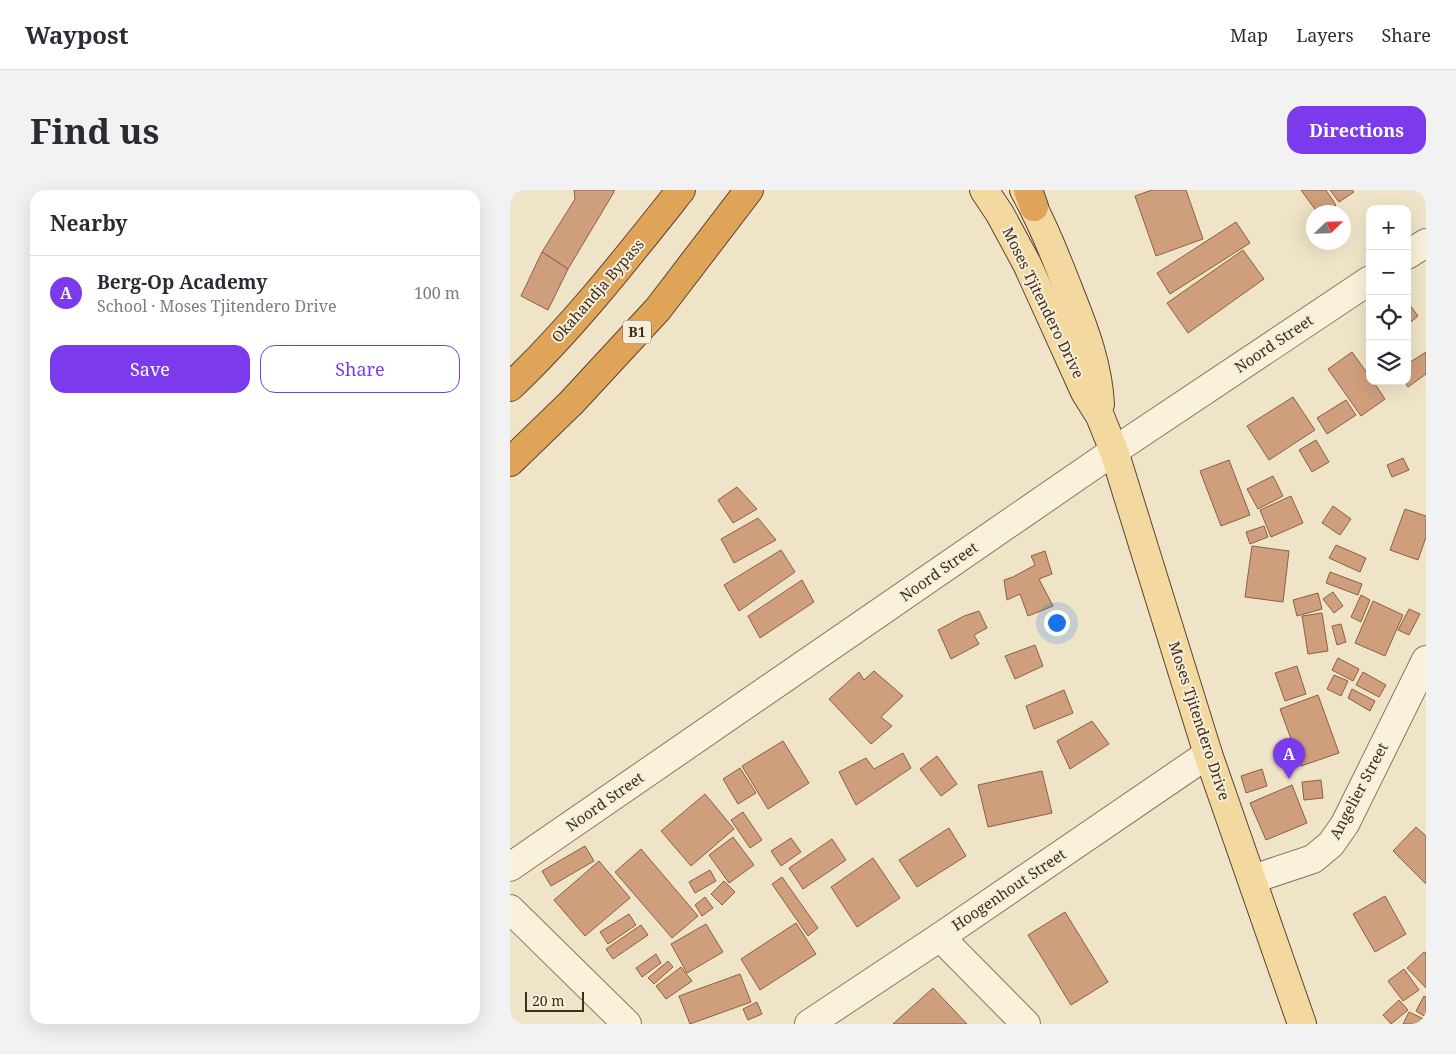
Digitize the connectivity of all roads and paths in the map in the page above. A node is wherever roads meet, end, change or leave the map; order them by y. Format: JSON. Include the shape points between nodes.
{"nodes":[{"id":1,"x":681,"y":190,"type":"edge"},
{"id":2,"x":749,"y":190,"type":"edge"},
{"id":3,"x":984,"y":190,"type":"edge"},
{"id":4,"x":1029,"y":196,"type":"edge"},
{"id":5,"x":1426,"y":243,"type":"edge"},
{"id":6,"x":1411,"y":253,"type":"edge"},
{"id":7,"x":1366,"y":283,"type":"edge"},
{"id":8,"x":510,"y":387,"type":"edge"},
{"id":9,"x":1100,"y":416,"type":"junction"},
{"id":10,"x":1114,"y":451,"type":"junction"},
{"id":11,"x":510,"y":462,"type":"edge"},
{"id":12,"x":1426,"y":660,"type":"edge"},
{"id":13,"x":1208,"y":754,"type":"junction"},
{"id":14,"x":510,"y":867,"type":"edge"},
{"id":15,"x":1252,"y":880,"type":"junction"},
{"id":16,"x":510,"y":909,"type":"edge"},
{"id":17,"x":940,"y":938,"type":"junction"},
{"id":18,"x":627,"y":1024,"type":"edge"},
{"id":19,"x":809,"y":1024,"type":"edge"},
{"id":20,"x":1026,"y":1024,"type":"edge"},
{"id":21,"x":1302,"y":1024,"type":"edge"}],
"edges":[{"from":1,"to":8,"type":"highway","name":"Okahandja Bypass","via":[[615,274]]},
{"from":2,"to":11,"type":"highway","number":"B1","via":[[658,309],[572,402]]},
{"from":3,"to":9,"type":"main road","name":"Moses Tjitendero Drive","via":[[1027,264],[1085,392]]},
{"from":4,"to":9,"type":"main road","name":"Moses Tjitendero Drive","via":[[1056,256],[1094,359]]},
{"from":5,"to":6,"type":"street"},
{"from":7,"to":10,"type":"street","name":"Noord Street"},
{"from":9,"to":10,"type":"main road","name":"Moses Tjitendero Drive"},
{"from":10,"to":13,"type":"main road","name":"Moses Tjitendero Drive"},
{"from":10,"to":14,"type":"street","name":"Noord Street"},
{"from":12,"to":15,"type":"street","name":"Angelier Street","via":[[1345,824],[1331,844],[1313,859]]},
{"from":13,"to":15,"type":"main road","name":"Moses Tjitendero Drive"},
{"from":13,"to":17,"type":"street","name":"Hoogenhout Street"},
{"from":15,"to":21,"type":"main road","name":"Moses Tjitendero Drive"},
{"from":16,"to":18,"type":"street"},
{"from":17,"to":19,"type":"street","name":"Hoogenhout Street"},
{"from":17,"to":20,"type":"street"}]}
